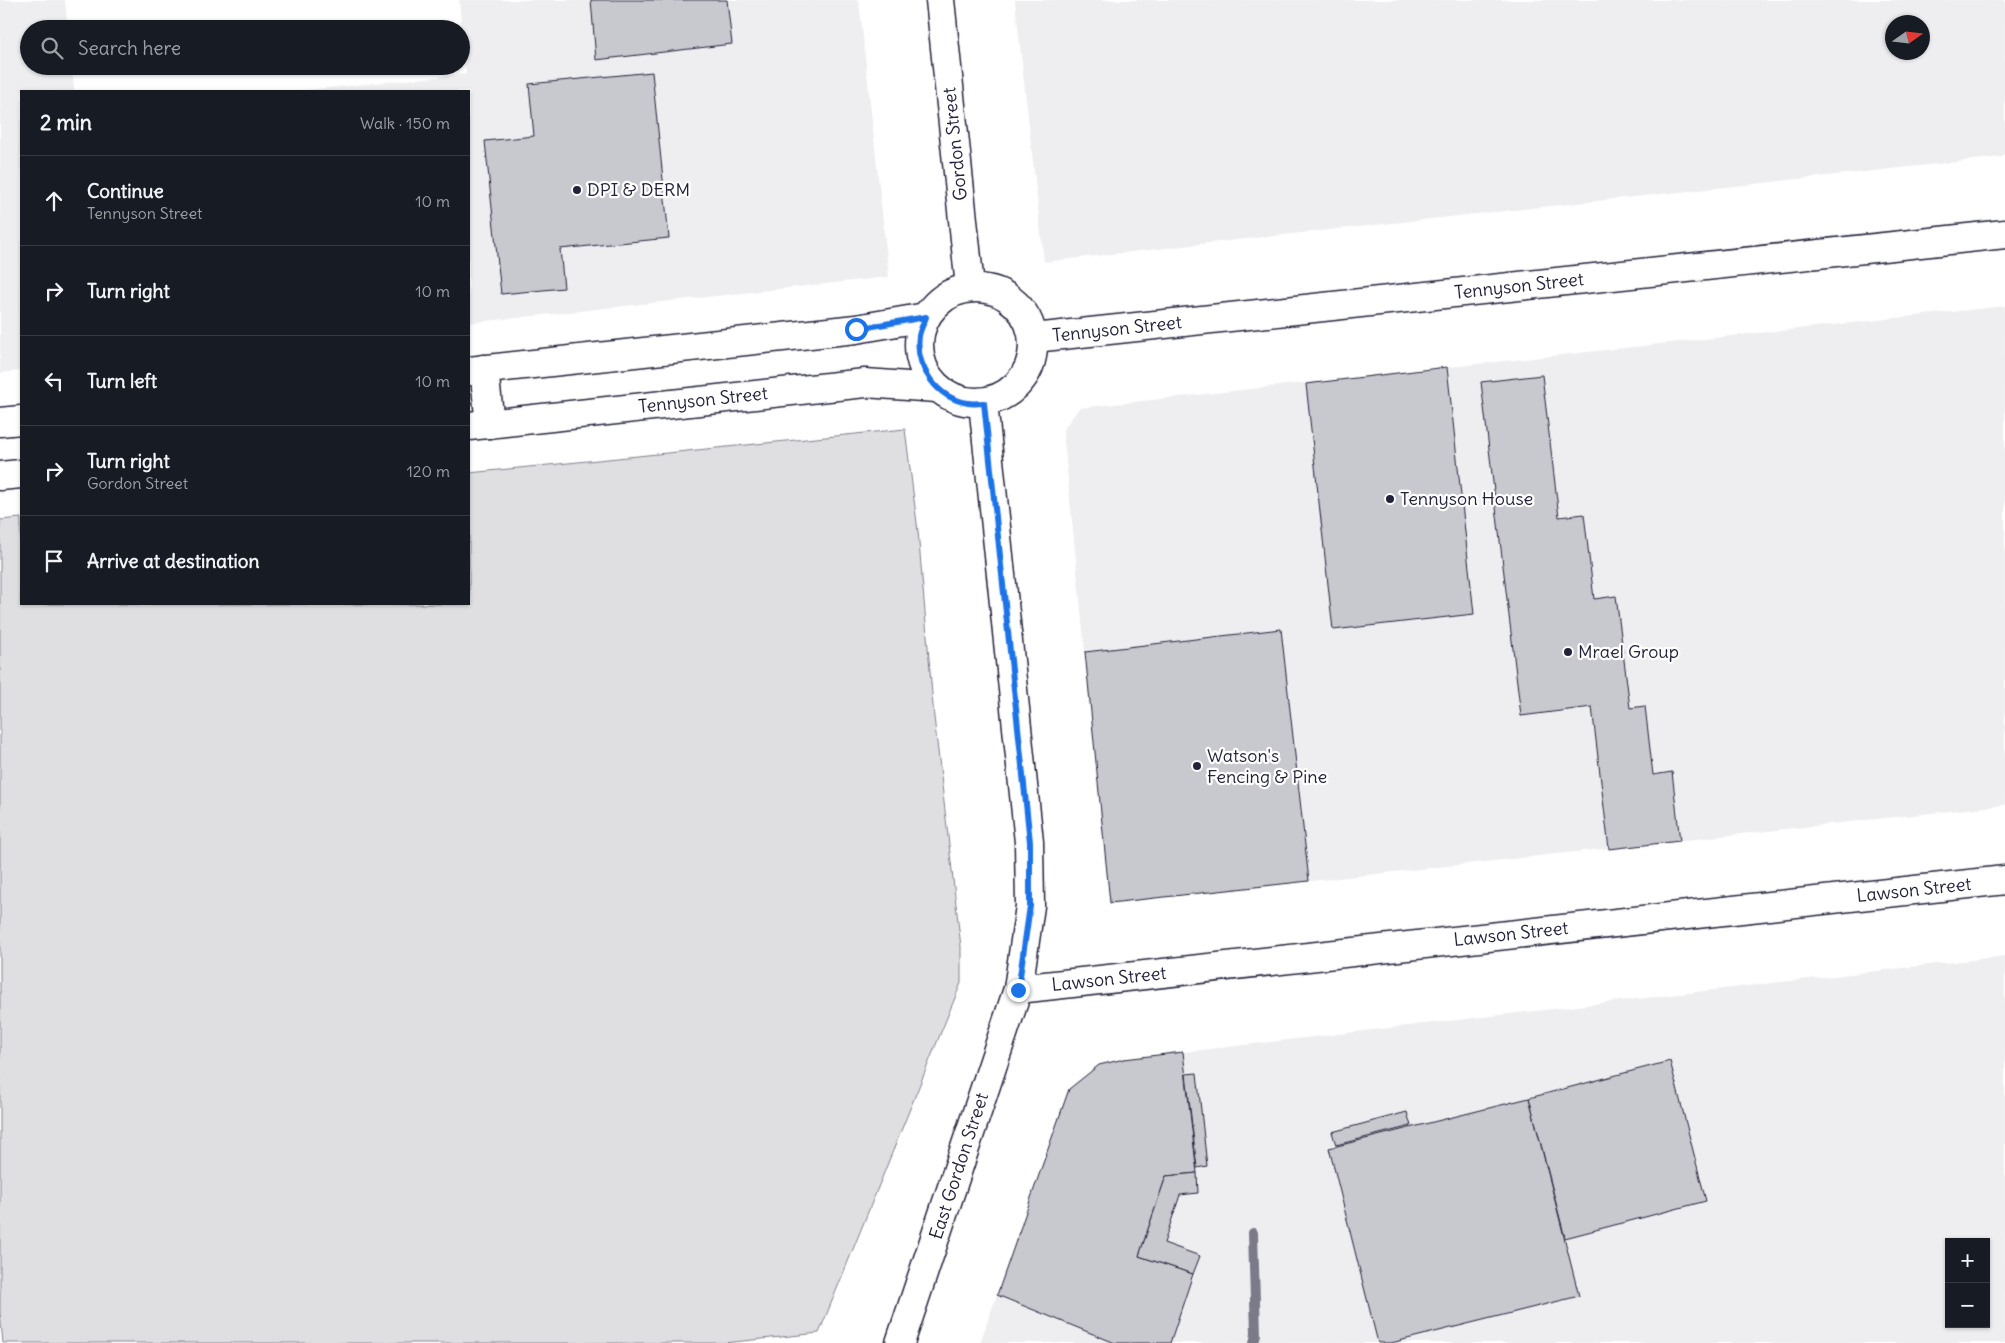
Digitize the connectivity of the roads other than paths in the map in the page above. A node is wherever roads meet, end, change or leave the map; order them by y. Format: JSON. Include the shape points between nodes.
{"nodes":[{"id":1,"x":940,"y":0,"type":"edge"},
{"id":2,"x":2005,"y":234,"type":"edge"},
{"id":3,"x":970,"y":288,"type":"junction"},
{"id":4,"x":926,"y":317,"type":"junction"},
{"id":5,"x":1034,"y":338,"type":"junction"},
{"id":6,"x":476,"y":370,"type":"edge"},
{"id":7,"x":937,"y":388,"type":"junction"},
{"id":8,"x":984,"y":403,"type":"junction"},
{"id":9,"x":20,"y":420,"type":"edge"},
{"id":10,"x":0,"y":422,"type":"edge"},
{"id":11,"x":479,"y":425,"type":"edge"},
{"id":12,"x":20,"y":474,"type":"edge"},
{"id":13,"x":0,"y":476,"type":"edge"},
{"id":14,"x":2005,"y":880,"type":"edge"},
{"id":15,"x":1018,"y":990,"type":"junction"},
{"id":16,"x":900,"y":1343,"type":"edge"}],
"edges":[{"from":1,"to":3,"type":"street","name":"Gordon Street"},
{"from":2,"to":5,"type":"street","name":"Tennyson Street"},
{"from":3,"to":4,"type":"street","via":[[952,292]]},
{"from":3,"to":5,"type":"street","via":[[988,288],[1005,295],[1019,306],[1029,321]]},
{"from":4,"to":6,"type":"street","via":[[856,329]]},
{"from":4,"to":7,"type":"street","via":[[919,335],[919,355],[925,372]]},
{"from":5,"to":8,"type":"street","via":[[1027,374],[1016,388],[1001,398]]},
{"from":6,"to":11,"type":"street"},
{"from":7,"to":8,"type":"street","via":[[967,403]]},
{"from":7,"to":11,"type":"street","name":"Tennyson Street","via":[[866,383]]},
{"from":8,"to":15,"type":"street","via":[[1030,842],[1030,906]]},
{"from":9,"to":10,"type":"street"},
{"from":12,"to":13,"type":"street"},
{"from":14,"to":15,"type":"street","name":"Lawson Street"},
{"from":15,"to":16,"type":"street","name":"East Gordon Street"}]}
